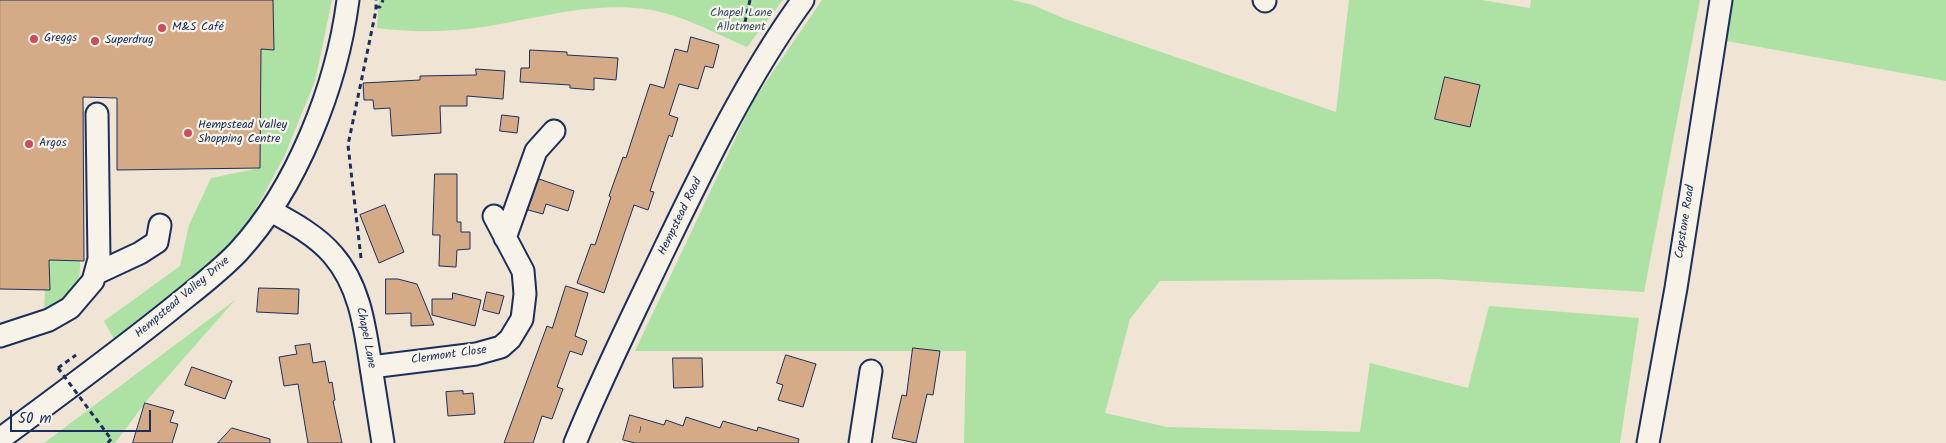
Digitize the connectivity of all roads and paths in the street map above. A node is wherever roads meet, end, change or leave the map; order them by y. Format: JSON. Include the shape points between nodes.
{"nodes":[{"id":1,"x":348,"y":0,"type":"edge"},
{"id":2,"x":376,"y":0,"type":"edge"},
{"id":3,"x":383,"y":0,"type":"edge"},
{"id":4,"x":750,"y":0,"type":"edge"},
{"id":5,"x":803,"y":0,"type":"edge"},
{"id":6,"x":1721,"y":0,"type":"edge"},
{"id":7,"x":376,"y":7,"type":"junction"},
{"id":8,"x":781,"y":34,"type":"junction"},
{"id":9,"x":97,"y":114,"type":"dead end"},
{"id":10,"x":554,"y":131,"type":"dead end"},
{"id":11,"x":271,"y":211,"type":"junction"},
{"id":12,"x":494,"y":216,"type":"dead end"},
{"id":13,"x":160,"y":224,"type":"dead end"},
{"id":14,"x":504,"y":238,"type":"junction"},
{"id":15,"x":361,"y":259,"type":"dead end"},
{"id":16,"x":95,"y":274,"type":"junction"},
{"id":17,"x":0,"y":336,"type":"edge"},
{"id":18,"x":371,"y":367,"type":"junction"},
{"id":19,"x":58,"y":368,"type":"dead end"},
{"id":20,"x":871,"y":372,"type":"dead end"},
{"id":21,"x":0,"y":438,"type":"edge"},
{"id":22,"x":108,"y":443,"type":"edge"},
{"id":23,"x":383,"y":443,"type":"edge"},
{"id":24,"x":575,"y":443,"type":"edge"},
{"id":25,"x":860,"y":443,"type":"edge"},
{"id":26,"x":1648,"y":443,"type":"edge"}],
"edges":[{"from":1,"to":11,"type":"street","name":"Hempstead Valley Drive","via":[[340,49],[328,90],[302,154]]},
{"from":2,"to":7,"type":"path"},
{"from":3,"to":7,"type":"path","via":[[380,7]]},
{"from":4,"to":8,"type":"path","via":[[745,22]]},
{"from":5,"to":8,"type":"street","name":"Hempstead Road"},
{"from":6,"to":26,"type":"street","name":"Capstone Road"},
{"from":7,"to":15,"type":"path","via":[[348,145]]},
{"from":8,"to":24,"type":"street","name":"Hempstead Road","via":[[740,99],[685,207]]},
{"from":9,"to":16,"type":"street","via":[[99,259]]},
{"from":10,"to":14,"type":"street","via":[[536,151]]},
{"from":11,"to":18,"type":"street","name":"Chapel Lane","via":[[325,247],[342,266],[363,317]]},
{"from":11,"to":21,"type":"street","name":"Hempstead Valley Drive","via":[[227,263],[103,364]]},
{"from":12,"to":14,"type":"street","name":"Clermont Close"},
{"from":13,"to":16,"type":"street","via":[[157,242]]},
{"from":14,"to":18,"type":"street","name":"Clermont Close","via":[[523,271],[525,294],[522,319],[510,339],[501,347],[476,354]]},
{"from":16,"to":17,"type":"street","via":[[93,281],[70,308],[49,320]]},
{"from":18,"to":23,"type":"street","name":"Chapel Lane"},
{"from":19,"to":22,"type":"path","bridge":true,"via":[[111,439]]},
{"from":20,"to":25,"type":"street"}]}
